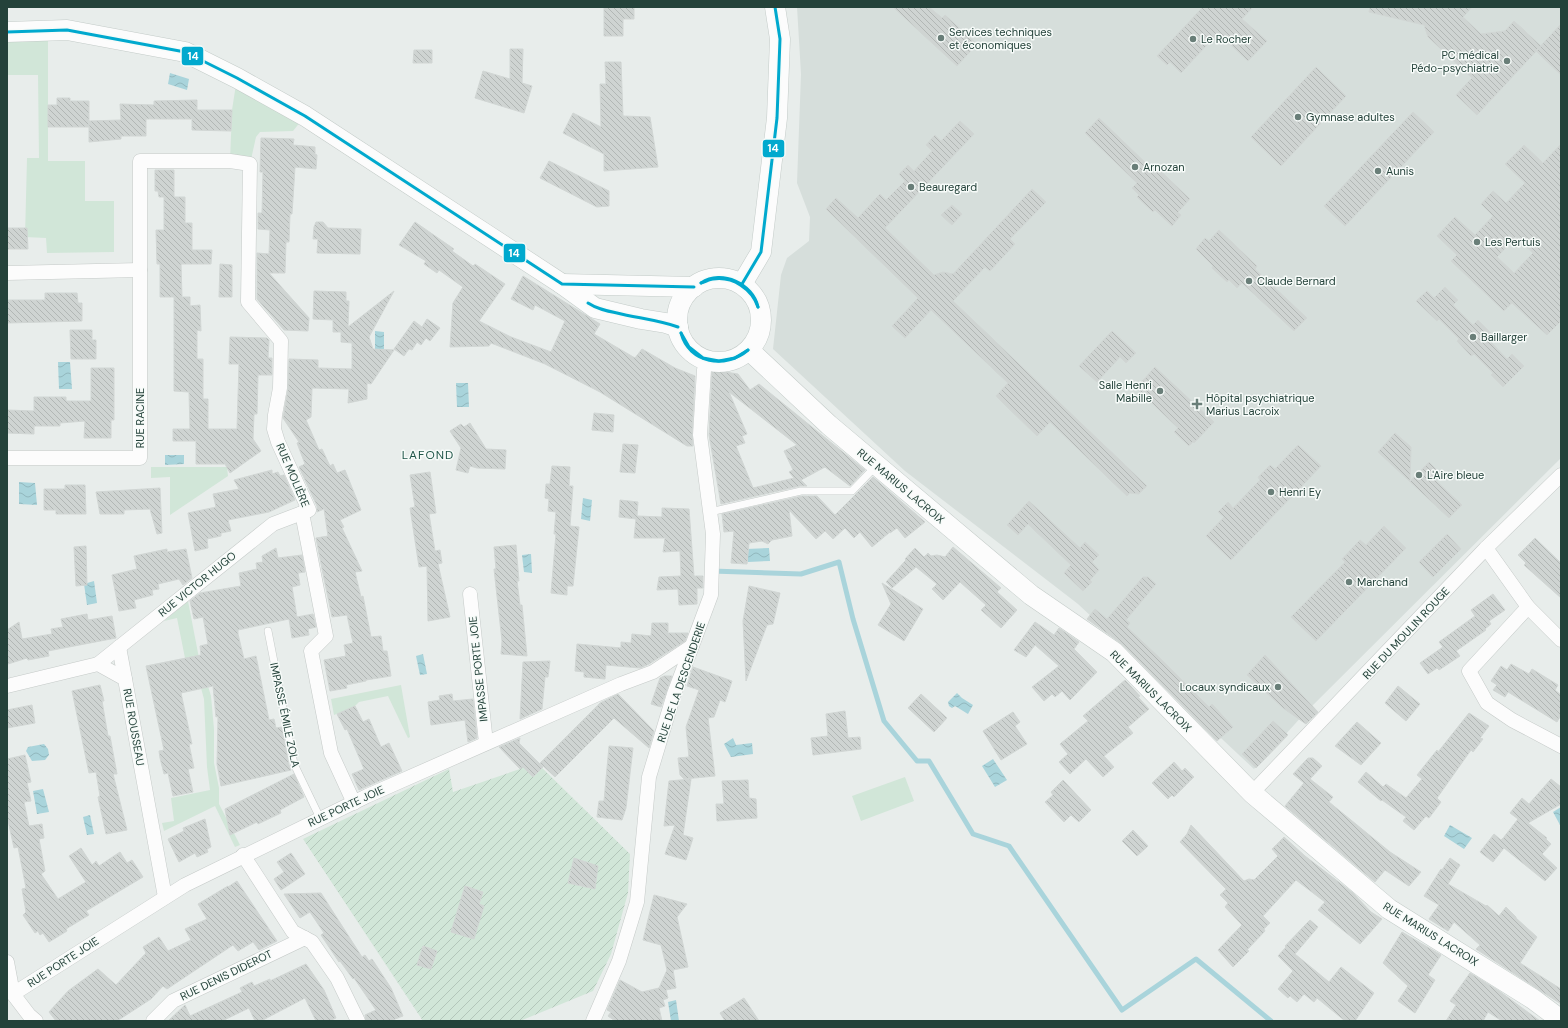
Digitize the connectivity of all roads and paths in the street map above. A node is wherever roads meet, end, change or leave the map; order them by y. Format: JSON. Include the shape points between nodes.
{"nodes":[{"id":1,"x":775,"y":7,"type":"edge"},
{"id":2,"x":7,"y":32,"type":"edge"},
{"id":3,"x":250,"y":164,"type":"joint"},
{"id":4,"x":140,"y":270,"type":"junction"},
{"id":5,"x":7,"y":273,"type":"edge"},
{"id":6,"x":562,"y":284,"type":"junction"},
{"id":7,"x":742,"y":284,"type":"junction"},
{"id":8,"x":694,"y":287,"type":"junction"},
{"id":9,"x":678,"y":327,"type":"junction"},
{"id":10,"x":749,"y":350,"type":"junction"},
{"id":11,"x":708,"y":360,"type":"junction"},
{"id":12,"x":7,"y":458,"type":"edge"},
{"id":13,"x":876,"y":466,"type":"junction"},
{"id":14,"x":1561,"y":475,"type":"edge"},
{"id":15,"x":710,"y":512,"type":"junction"},
{"id":16,"x":302,"y":513,"type":"junction"},
{"id":17,"x":1486,"y":548,"type":"junction"},
{"id":18,"x":470,"y":594,"type":"dead end"},
{"id":19,"x":1528,"y":607,"type":"junction"},
{"id":20,"x":268,"y":631,"type":"dead end"},
{"id":21,"x":1561,"y":640,"type":"edge"},
{"id":22,"x":692,"y":646,"type":"junction"},
{"id":23,"x":119,"y":647,"type":"junction"},
{"id":24,"x":98,"y":664,"type":"junction"},
{"id":25,"x":125,"y":679,"type":"junction"},
{"id":26,"x":7,"y":686,"type":"edge"},
{"id":27,"x":486,"y":743,"type":"junction"},
{"id":28,"x":1561,"y":746,"type":"edge"},
{"id":29,"x":1252,"y":793,"type":"junction"},
{"id":30,"x":354,"y":802,"type":"junction"},
{"id":31,"x":320,"y":818,"type":"junction"},
{"id":32,"x":243,"y":855,"type":"junction"},
{"id":33,"x":165,"y":897,"type":"junction"},
{"id":34,"x":305,"y":938,"type":"junction"},
{"id":35,"x":7,"y":962,"type":"edge"},
{"id":36,"x":14,"y":994,"type":"junction"},
{"id":37,"x":1561,"y":1020,"type":"edge"},
{"id":38,"x":36,"y":1021,"type":"edge"},
{"id":39,"x":153,"y":1021,"type":"edge"},
{"id":40,"x":358,"y":1021,"type":"edge"},
{"id":41,"x":593,"y":1021,"type":"edge"}],
"edges":[{"from":1,"to":7,"type":"main road","via":[[780,39],[777,118],[762,244],[761,252]]},
{"from":2,"to":6,"type":"main road","via":[[66,30],[185,52],[305,116]]},
{"from":3,"to":4,"type":"street","name":"RUE RACINE","via":[[230,161],[140,161]]},
{"from":3,"to":16,"type":"street","name":"RUE MOLIÈRE","via":[[248,302],[280,341],[280,388],[274,429],[309,510]]},
{"from":4,"to":5,"type":"street"},
{"from":4,"to":12,"type":"street","name":"RUE RACINE","via":[[140,458]]},
{"from":6,"to":8,"type":"main road"},
{"from":6,"to":9,"type":"main road","via":[[595,308],[666,322]]},
{"from":7,"to":8,"type":"main road","via":[[730,279],[717,278],[705,280]]},
{"from":7,"to":10,"type":"main road","via":[[757,301],[761,314],[757,339]]},
{"from":8,"to":9,"type":"main road","via":[[680,305]]},
{"from":9,"to":11,"type":"main road","via":[[688,348],[697,356]]},
{"from":10,"to":11,"type":"main road","via":[[730,360]]},
{"from":10,"to":13,"type":"main road","name":"RUE MARIUS LACROIX","via":[[828,425]]},
{"from":11,"to":15,"type":"street","name":"RUE DE LA DESCENDERIE","via":[[704,370],[700,435]]},
{"from":13,"to":15,"type":"lane","via":[[852,491],[802,491]]},
{"from":13,"to":29,"type":"main road","name":"RUE MARIUS LACROIX","via":[[1031,595],[1114,652]]},
{"from":14,"to":17,"type":"street","name":"RUE DU MOULIN ROUGE"},
{"from":15,"to":22,"type":"street","name":"RUE DE LA DESCENDERIE","via":[[713,534],[711,595]]},
{"from":16,"to":23,"type":"street","name":"RUE VICTOR HUGO","via":[[272,524]]},
{"from":16,"to":30,"type":"street","name":"RUE MOLIÈRE","via":[[326,636],[311,651],[331,753]]},
{"from":17,"to":19,"type":"street"},
{"from":17,"to":29,"type":"street","name":"RUE DU MOULIN ROUGE"},
{"from":18,"to":27,"type":"street","name":"IMPASSE PORTE JOIE"},
{"from":19,"to":21,"type":"street"},
{"from":19,"to":28,"type":"street","via":[[1469,671],[1487,704]]},
{"from":20,"to":31,"type":"lane","name":"IMPASSE ÉMILE ZOLA","via":[[294,764]]},
{"from":22,"to":27,"type":"street","name":"RUE PORTE JOIE","via":[[653,672]]},
{"from":22,"to":41,"type":"street","name":"RUE DE LA DESCENDERIE","via":[[674,694],[649,777],[637,902],[618,961]]},
{"from":23,"to":24,"type":"street","name":"RUE VICTOR HUGO"},
{"from":23,"to":25,"type":"street"},
{"from":24,"to":25,"type":"street","name":"RUE ROUSSEAU"},
{"from":24,"to":26,"type":"street"},
{"from":25,"to":33,"type":"street","name":"RUE ROUSSEAU"},
{"from":27,"to":30,"type":"street","name":"RUE PORTE JOIE"},
{"from":29,"to":37,"type":"main road","name":"RUE MARIUS LACROIX","via":[[1389,909],[1533,998]]},
{"from":30,"to":31,"type":"street","name":"RUE PORTE JOIE"},
{"from":31,"to":32,"type":"street","name":"RUE PORTE JOIE"},
{"from":32,"to":33,"type":"street","name":"RUE PORTE JOIE"},
{"from":32,"to":34,"type":"street","via":[[294,932]]},
{"from":33,"to":36,"type":"street","name":"RUE PORTE JOIE"},
{"from":34,"to":39,"type":"street","name":"RUE DENIS DIDEROT","via":[[172,1001]]},
{"from":34,"to":40,"type":"street","via":[[312,942],[337,978]]},
{"from":35,"to":36,"type":"street"},
{"from":36,"to":38,"type":"street"}]}
